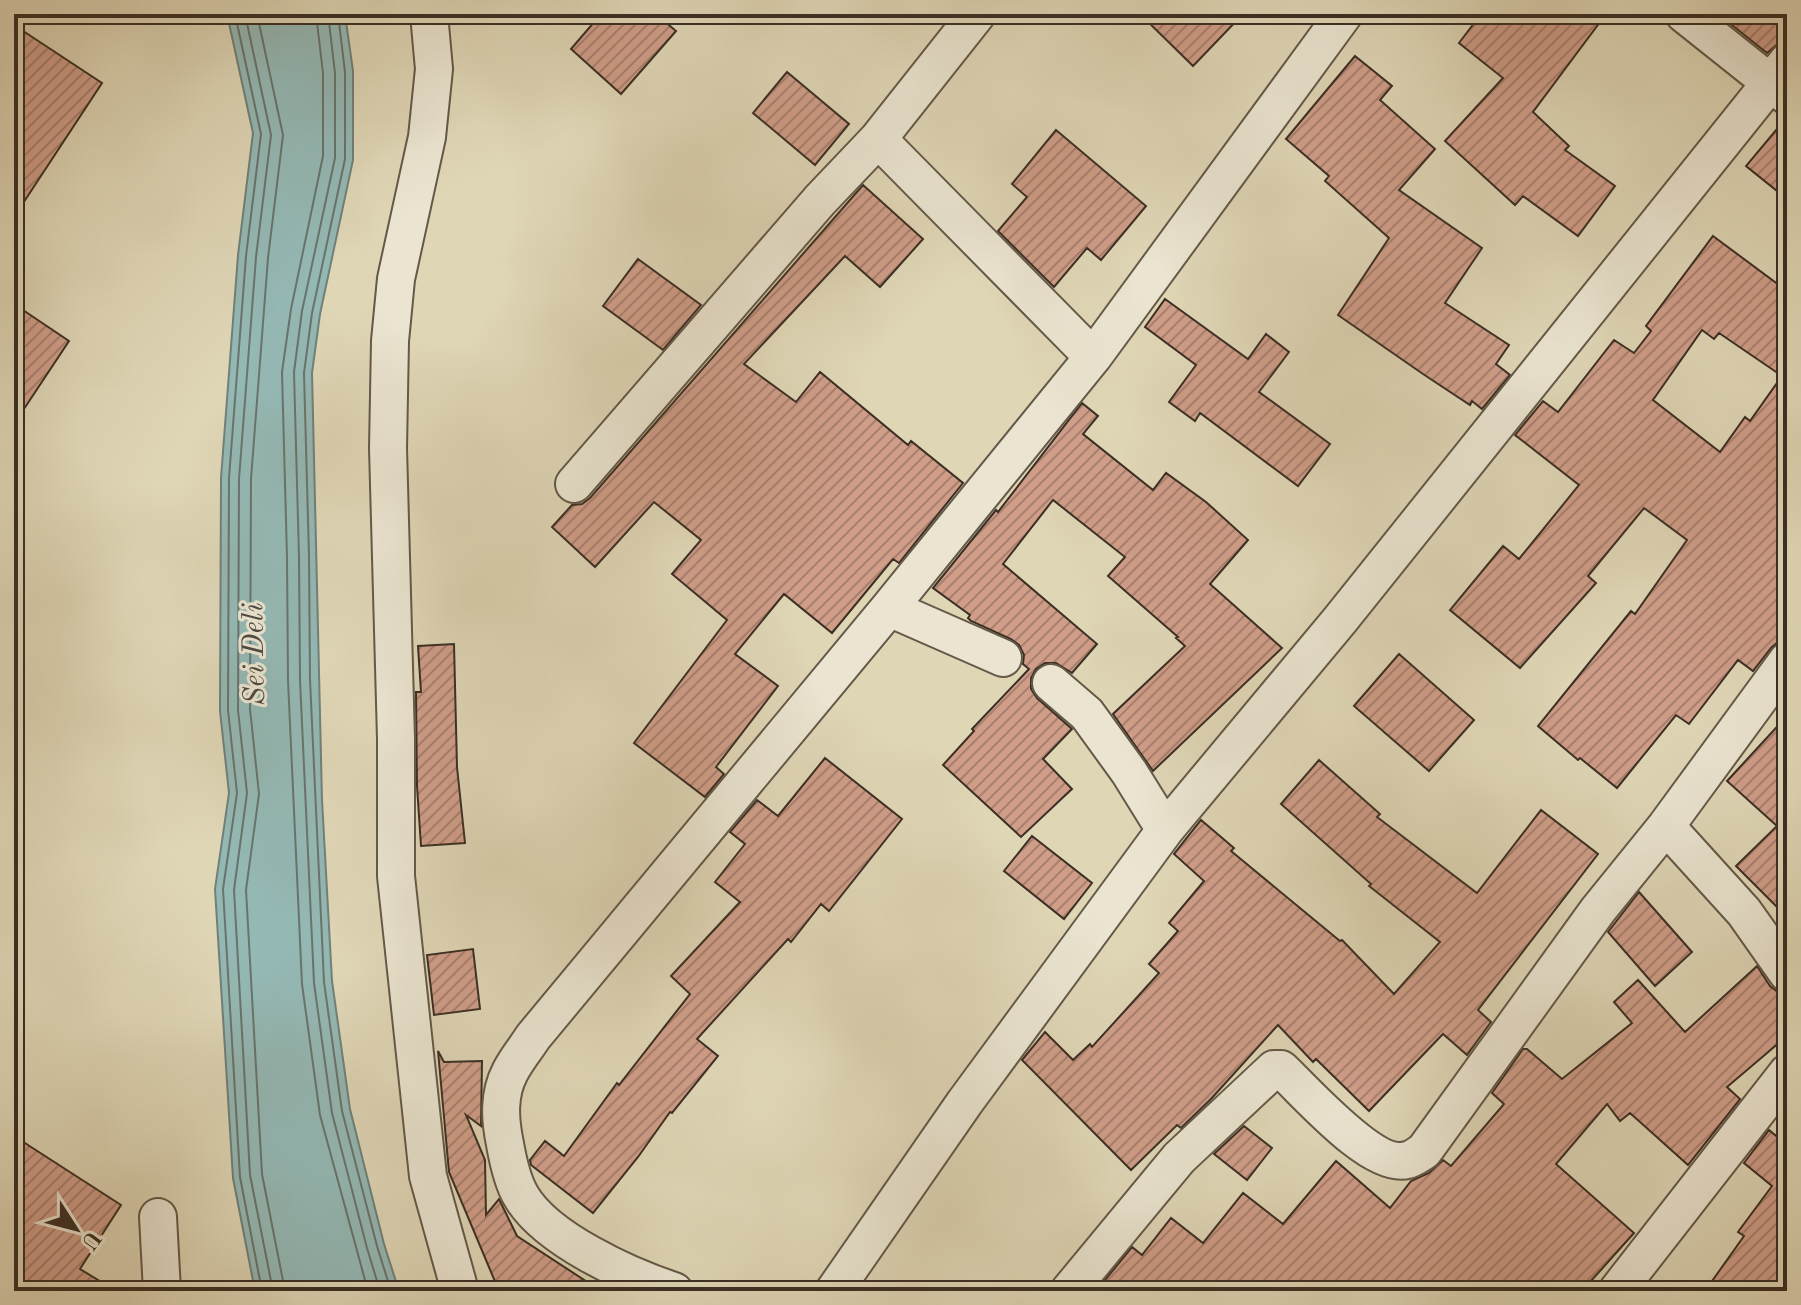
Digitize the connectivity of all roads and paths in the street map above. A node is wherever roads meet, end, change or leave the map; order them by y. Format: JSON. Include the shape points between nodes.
{"nodes":[{"id":1,"x":429,"y":14,"type":"edge"},
{"id":2,"x":977,"y":14,"type":"edge"},
{"id":3,"x":1344,"y":14,"type":"edge"},
{"id":4,"x":1684,"y":14,"type":"edge"},
{"id":5,"x":1782,"y":80,"type":"edge"},
{"id":6,"x":878,"y":139,"type":"junction"},
{"id":7,"x":1093,"y":357,"type":"junction"},
{"id":8,"x":574,"y":484,"type":"dead end"},
{"id":9,"x":889,"y":608,"type":"junction"},
{"id":10,"x":1003,"y":658,"type":"dead end"},
{"id":11,"x":1787,"y":661,"type":"edge"},
{"id":12,"x":1051,"y":683,"type":"dead end"},
{"id":13,"x":1666,"y":826,"type":"junction"},
{"id":14,"x":1165,"y":830,"type":"junction"},
{"id":15,"x":1787,"y":973,"type":"edge"},
{"id":16,"x":1787,"y":1073,"type":"edge"},
{"id":17,"x":158,"y":1217,"type":"dead end"},
{"id":18,"x":162,"y":1291,"type":"edge"},
{"id":19,"x":460,"y":1291,"type":"edge"},
{"id":20,"x":674,"y":1291,"type":"edge"},
{"id":21,"x":834,"y":1291,"type":"edge"},
{"id":22,"x":1069,"y":1291,"type":"edge"},
{"id":23,"x":1617,"y":1291,"type":"edge"}],
"edges":[{"from":1,"to":19,"type":"street","via":[[434,69],[427,137],[396,279],[390,341],[396,876],[428,1176]]},
{"from":2,"to":6,"type":"street"},
{"from":3,"to":7,"type":"street"},
{"from":4,"to":5,"type":"street"},
{"from":5,"to":14,"type":"street"},
{"from":6,"to":7,"type":"street"},
{"from":6,"to":8,"type":"street"},
{"from":7,"to":9,"type":"street"},
{"from":9,"to":10,"type":"street"},
{"from":9,"to":20,"type":"street","via":[[533,1037],[509,1073],[500,1118],[508,1164],[521,1196],[546,1226],[645,1282]]},
{"from":11,"to":13,"type":"street"},
{"from":12,"to":14,"type":"street","via":[[1087,714]]},
{"from":13,"to":15,"type":"street","via":[[1744,912]]},
{"from":13,"to":22,"type":"street","via":[[1598,910],[1424,1151],[1406,1161],[1377,1155],[1352,1138],[1281,1069],[1274,1069],[1179,1158]]},
{"from":14,"to":21,"type":"street"},
{"from":16,"to":23,"type":"street"},
{"from":17,"to":18,"type":"street"}]}
